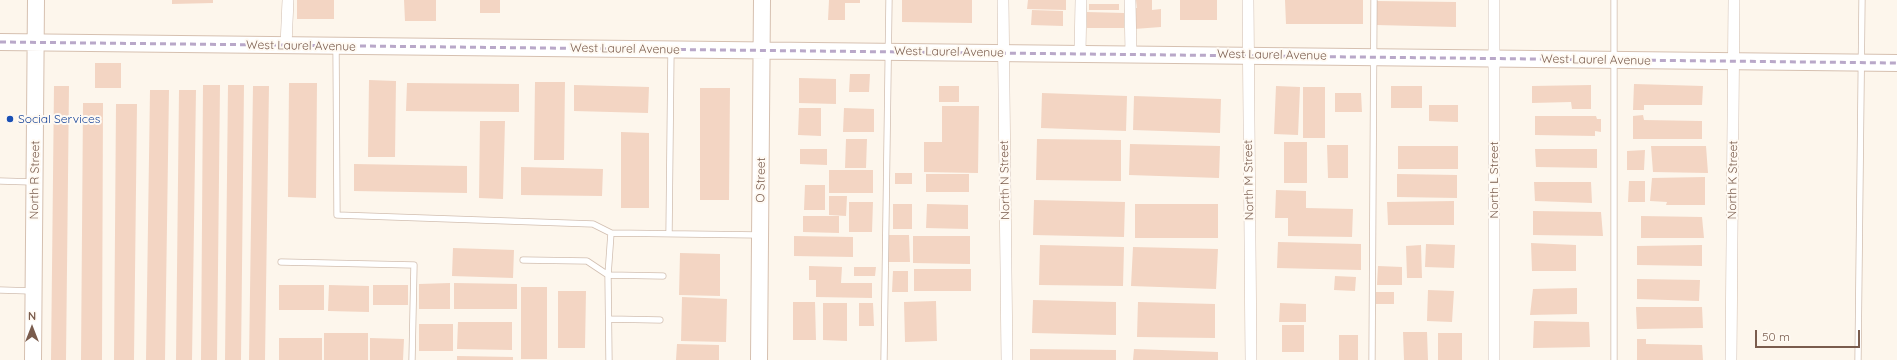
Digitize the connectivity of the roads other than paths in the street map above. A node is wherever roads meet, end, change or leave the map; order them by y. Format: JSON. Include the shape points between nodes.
{"nodes":[{"id":1,"x":36,"y":0,"type":"edge"},
{"id":2,"x":288,"y":0,"type":"edge"},
{"id":3,"x":762,"y":0,"type":"edge"},
{"id":4,"x":889,"y":0,"type":"edge"},
{"id":5,"x":1003,"y":0,"type":"edge"},
{"id":6,"x":1081,"y":0,"type":"edge"},
{"id":7,"x":1130,"y":0,"type":"edge"},
{"id":8,"x":1248,"y":0,"type":"edge"},
{"id":9,"x":1374,"y":0,"type":"edge"},
{"id":10,"x":1494,"y":0,"type":"edge"},
{"id":11,"x":1614,"y":0,"type":"edge"},
{"id":12,"x":1734,"y":0,"type":"edge"},
{"id":13,"x":1862,"y":0,"type":"edge"},
{"id":14,"x":0,"y":42,"type":"edge"},
{"id":15,"x":36,"y":43,"type":"junction"},
{"id":16,"x":286,"y":46,"type":"junction"},
{"id":17,"x":336,"y":46,"type":"junction"},
{"id":18,"x":671,"y":50,"type":"junction"},
{"id":19,"x":762,"y":50,"type":"junction"},
{"id":20,"x":888,"y":52,"type":"junction"},
{"id":21,"x":1003,"y":53,"type":"junction"},
{"id":22,"x":1080,"y":54,"type":"junction"},
{"id":23,"x":1248,"y":54,"type":"junction"},
{"id":24,"x":1131,"y":55,"type":"junction"},
{"id":25,"x":1374,"y":56,"type":"junction"},
{"id":26,"x":1494,"y":58,"type":"junction"},
{"id":27,"x":1614,"y":60,"type":"junction"},
{"id":28,"x":1734,"y":61,"type":"junction"},
{"id":29,"x":1861,"y":62,"type":"junction"},
{"id":30,"x":1897,"y":63,"type":"edge"},
{"id":31,"x":0,"y":181,"type":"edge"},
{"id":32,"x":35,"y":182,"type":"junction"},
{"id":33,"x":611,"y":233,"type":"junction"},
{"id":34,"x":669,"y":234,"type":"junction"},
{"id":35,"x":760,"y":236,"type":"junction"},
{"id":36,"x":523,"y":260,"type":"dead end"},
{"id":37,"x":281,"y":262,"type":"dead end"},
{"id":38,"x":608,"y":275,"type":"junction"},
{"id":39,"x":663,"y":276,"type":"dead end"},
{"id":40,"x":0,"y":290,"type":"edge"},
{"id":41,"x":34,"y":291,"type":"junction"},
{"id":42,"x":609,"y":319,"type":"junction"},
{"id":43,"x":660,"y":320,"type":"dead end"},
{"id":44,"x":33,"y":360,"type":"edge"},
{"id":45,"x":412,"y":360,"type":"edge"},
{"id":46,"x":610,"y":360,"type":"edge"},
{"id":47,"x":759,"y":360,"type":"edge"},
{"id":48,"x":884,"y":360,"type":"edge"},
{"id":49,"x":1007,"y":360,"type":"edge"},
{"id":50,"x":1251,"y":360,"type":"edge"},
{"id":51,"x":1372,"y":360,"type":"edge"},
{"id":52,"x":1494,"y":360,"type":"edge"},
{"id":53,"x":1614,"y":360,"type":"edge"},
{"id":54,"x":1731,"y":360,"type":"edge"},
{"id":55,"x":1858,"y":360,"type":"edge"}],
"edges":[{"from":1,"to":15,"type":"street","name":"North R Street"},
{"from":2,"to":16,"type":"street"},
{"from":3,"to":19,"type":"street","name":"O Street"},
{"from":4,"to":20,"type":"lane"},
{"from":5,"to":21,"type":"street","name":"North N Street"},
{"from":6,"to":22,"type":"street"},
{"from":7,"to":24,"type":"street"},
{"from":8,"to":23,"type":"street","name":"North M Street"},
{"from":9,"to":25,"type":"lane"},
{"from":10,"to":26,"type":"street","name":"North L Street"},
{"from":11,"to":27,"type":"lane"},
{"from":12,"to":28,"type":"street","name":"North K Street"},
{"from":13,"to":29,"type":"lane"},
{"from":14,"to":15,"type":"street","name":"West Laurel Avenue"},
{"from":15,"to":16,"type":"street","name":"West Laurel Avenue"},
{"from":15,"to":32,"type":"street","name":"North R Street"},
{"from":16,"to":17,"type":"street","name":"West Laurel Avenue"},
{"from":17,"to":18,"type":"street","name":"West Laurel Avenue"},
{"from":17,"to":33,"type":"lane","via":[[337,216],[593,224]]},
{"from":18,"to":19,"type":"street","name":"West Laurel Avenue"},
{"from":18,"to":34,"type":"lane"},
{"from":19,"to":20,"type":"street","name":"West Laurel Avenue"},
{"from":19,"to":35,"type":"street","name":"O Street"},
{"from":20,"to":21,"type":"street","name":"West Laurel Avenue"},
{"from":20,"to":48,"type":"lane"},
{"from":21,"to":22,"type":"street","name":"West Laurel Avenue"},
{"from":21,"to":49,"type":"street","name":"North N Street"},
{"from":22,"to":24,"type":"street","name":"West Laurel Avenue"},
{"from":23,"to":24,"type":"street","name":"West Laurel Avenue"},
{"from":23,"to":25,"type":"street","name":"West Laurel Avenue"},
{"from":23,"to":50,"type":"street","name":"North M Street"},
{"from":25,"to":26,"type":"street","name":"West Laurel Avenue"},
{"from":25,"to":51,"type":"lane"},
{"from":26,"to":27,"type":"street","name":"West Laurel Avenue"},
{"from":26,"to":52,"type":"street","name":"North L Street"},
{"from":27,"to":28,"type":"street","name":"West Laurel Avenue"},
{"from":27,"to":53,"type":"lane"},
{"from":28,"to":29,"type":"street","name":"West Laurel Avenue"},
{"from":28,"to":54,"type":"street","name":"North K Street"},
{"from":29,"to":30,"type":"street","name":"West Laurel Avenue"},
{"from":29,"to":55,"type":"lane"},
{"from":31,"to":32,"type":"lane"},
{"from":32,"to":41,"type":"street","name":"North R Street"},
{"from":33,"to":34,"type":"lane"},
{"from":33,"to":38,"type":"lane"},
{"from":34,"to":35,"type":"lane"},
{"from":35,"to":47,"type":"street","name":"O Street"},
{"from":36,"to":38,"type":"lane","via":[[587,261]]},
{"from":37,"to":45,"type":"lane","via":[[414,265]]},
{"from":38,"to":39,"type":"lane"},
{"from":38,"to":42,"type":"lane"},
{"from":40,"to":41,"type":"lane"},
{"from":41,"to":44,"type":"street","name":"North R Street"},
{"from":42,"to":43,"type":"lane"},
{"from":42,"to":46,"type":"lane"}]}
